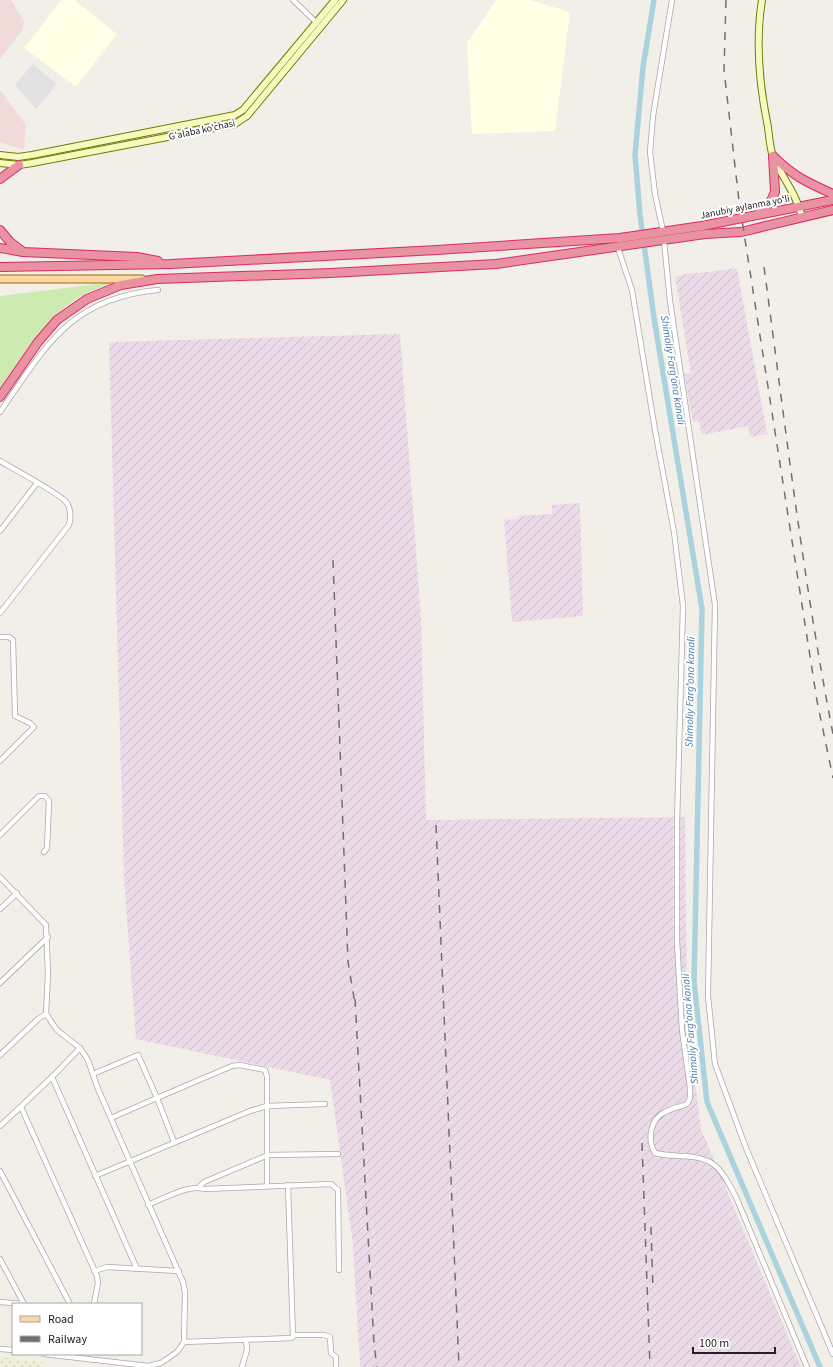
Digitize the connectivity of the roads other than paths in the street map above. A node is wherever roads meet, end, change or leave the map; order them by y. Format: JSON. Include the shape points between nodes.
{"nodes":[{"id":1,"x":293,"y":0,"type":"edge"},
{"id":2,"x":335,"y":0,"type":"edge"},
{"id":3,"x":343,"y":0,"type":"edge"},
{"id":4,"x":672,"y":0,"type":"edge"},
{"id":5,"x":762,"y":0,"type":"edge"},
{"id":6,"x":317,"y":23,"type":"junction"},
{"id":7,"x":171,"y":129,"type":"junction"},
{"id":8,"x":171,"y":137,"type":"junction"},
{"id":9,"x":0,"y":155,"type":"edge"},
{"id":10,"x":773,"y":156,"type":"junction"},
{"id":11,"x":0,"y":163,"type":"edge"},
{"id":12,"x":19,"y":165,"type":"junction"},
{"id":13,"x":0,"y":179,"type":"edge"},
{"id":14,"x":833,"y":194,"type":"edge"},
{"id":15,"x":833,"y":200,"type":"edge"},
{"id":16,"x":799,"y":207,"type":"junction"},
{"id":17,"x":833,"y":210,"type":"edge"},
{"id":18,"x":757,"y":215,"type":"junction"},
{"id":19,"x":802,"y":217,"type":"junction"},
{"id":20,"x":0,"y":230,"type":"edge"},
{"id":21,"x":661,"y":232,"type":"junction"},
{"id":22,"x":662,"y":241,"type":"junction"},
{"id":23,"x":0,"y":248,"type":"edge"},
{"id":24,"x":619,"y":248,"type":"junction"},
{"id":25,"x":23,"y":252,"type":"junction"},
{"id":26,"x":171,"y":264,"type":"junction"},
{"id":27,"x":0,"y":267,"type":"edge"},
{"id":28,"x":157,"y":279,"type":"junction"},
{"id":29,"x":0,"y":280,"type":"edge"},
{"id":30,"x":158,"y":290,"type":"dead end"},
{"id":31,"x":0,"y":397,"type":"edge"},
{"id":32,"x":0,"y":412,"type":"edge"},
{"id":33,"x":0,"y":461,"type":"edge"},
{"id":34,"x":37,"y":483,"type":"junction"},
{"id":35,"x":0,"y":531,"type":"edge"},
{"id":36,"x":0,"y":613,"type":"edge"},
{"id":37,"x":0,"y":637,"type":"edge"},
{"id":38,"x":0,"y":761,"type":"edge"},
{"id":39,"x":0,"y":835,"type":"edge"},
{"id":40,"x":44,"y":852,"type":"dead end"},
{"id":41,"x":0,"y":877,"type":"edge"},
{"id":42,"x":16,"y":893,"type":"junction"},
{"id":43,"x":0,"y":909,"type":"edge"},
{"id":44,"x":48,"y":937,"type":"junction"},
{"id":45,"x":0,"y":983,"type":"edge"},
{"id":46,"x":46,"y":1014,"type":"junction"},
{"id":47,"x":80,"y":1048,"type":"junction"},
{"id":48,"x":0,"y":1055,"type":"edge"},
{"id":49,"x":93,"y":1074,"type":"junction"},
{"id":50,"x":52,"y":1077,"type":"junction"},
{"id":51,"x":157,"y":1098,"type":"junction"},
{"id":52,"x":325,"y":1104,"type":"dead end"},
{"id":53,"x":267,"y":1106,"type":"junction"},
{"id":54,"x":21,"y":1107,"type":"junction"},
{"id":55,"x":111,"y":1118,"type":"junction"},
{"id":56,"x":0,"y":1126,"type":"edge"},
{"id":57,"x":174,"y":1142,"type":"junction"},
{"id":58,"x":338,"y":1154,"type":"dead end"},
{"id":59,"x":268,"y":1155,"type":"junction"},
{"id":60,"x":129,"y":1160,"type":"junction"},
{"id":61,"x":0,"y":1171,"type":"edge"},
{"id":62,"x":95,"y":1176,"type":"junction"},
{"id":63,"x":288,"y":1185,"type":"junction"},
{"id":64,"x":267,"y":1186,"type":"junction"},
{"id":65,"x":199,"y":1187,"type":"junction"},
{"id":66,"x":148,"y":1205,"type":"junction"},
{"id":67,"x":0,"y":1259,"type":"edge"},
{"id":68,"x":138,"y":1269,"type":"junction"},
{"id":69,"x":339,"y":1270,"type":"dead end"},
{"id":70,"x":94,"y":1271,"type":"junction"},
{"id":71,"x":179,"y":1272,"type":"junction"},
{"id":72,"x":0,"y":1302,"type":"edge"},
{"id":73,"x":12,"y":1303,"type":"edge"},
{"id":74,"x":23,"y":1303,"type":"edge"},
{"id":75,"x":69,"y":1303,"type":"edge"},
{"id":76,"x":94,"y":1303,"type":"edge"},
{"id":77,"x":294,"y":1335,"type":"junction"},
{"id":78,"x":246,"y":1340,"type":"junction"},
{"id":79,"x":184,"y":1342,"type":"junction"},
{"id":80,"x":0,"y":1349,"type":"edge"},
{"id":81,"x":12,"y":1350,"type":"edge"},
{"id":82,"x":833,"y":1354,"type":"edge"},
{"id":83,"x":63,"y":1355,"type":"edge"},
{"id":84,"x":82,"y":1356,"type":"edge"},
{"id":85,"x":148,"y":1367,"type":"edge"},
{"id":86,"x":242,"y":1367,"type":"edge"},
{"id":87,"x":336,"y":1367,"type":"edge"},
{"id":88,"x":806,"y":1367,"type":"edge"}],
"edges":[{"from":1,"to":6,"type":"street"},
{"from":2,"to":6,"type":"main road","name":"G'alaba ko'chasi"},
{"from":3,"to":8,"type":"main road","name":"G'alaba ko'chasi","via":[[242,121]]},
{"from":4,"to":21,"type":"street","via":[[653,116],[650,152]]},
{"from":5,"to":10,"type":"main road","via":[[758,23],[758,58],[762,99]]},
{"from":6,"to":7,"type":"main road","name":"G'alaba ko'chasi","via":[[243,110],[227,118]]},
{"from":7,"to":8,"type":"main road"},
{"from":7,"to":9,"type":"main road","name":"G'alaba ko'chasi","via":[[32,155]]},
{"from":8,"to":12,"type":"main road","name":"G'alaba ko'chasi"},
{"from":10,"to":14,"type":"highway","via":[[783,167],[802,180]]},
{"from":10,"to":16,"type":"main road"},
{"from":10,"to":18,"type":"highway","via":[[774,192],[770,203]]},
{"from":11,"to":12,"type":"main road","name":"G'alaba ko'chasi"},
{"from":12,"to":13,"type":"highway"},
{"from":15,"to":16,"type":"highway","name":"Janubiy aylanma yoʻli"},
{"from":16,"to":18,"type":"highway","name":"Janubiy aylanma yoʻli"},
{"from":16,"to":19,"type":"main road"},
{"from":17,"to":19,"type":"highway","name":"Janubiy aylanma yoʻli"},
{"from":18,"to":21,"type":"highway","name":"Janubiy aylanma yoʻli"},
{"from":19,"to":22,"type":"highway","name":"Janubiy aylanma yoʻli","via":[[741,232],[705,234]]},
{"from":20,"to":25,"type":"highway"},
{"from":21,"to":26,"type":"highway","name":"Janubiy aylanma yoʻli","via":[[620,238],[437,250]]},
{"from":22,"to":24,"type":"highway","name":"Janubiy aylanma yoʻli"},
{"from":22,"to":82,"type":"street","via":[[715,605],[708,996],[715,1064],[746,1148]]},
{"from":23,"to":25,"type":"highway"},
{"from":24,"to":28,"type":"highway","name":"Janubiy aylanma yoʻli","via":[[496,264]]},
{"from":24,"to":88,"type":"street","via":[[632,290],[674,532],[684,606],[677,815],[677,941],[682,1030],[690,1093],[687,1104],[666,1111],[653,1124],[651,1146],[655,1153],[700,1159],[712,1164],[724,1178],[736,1197]]},
{"from":25,"to":26,"type":"highway","via":[[137,257]]},
{"from":26,"to":27,"type":"highway"},
{"from":28,"to":29,"type":"main road"},
{"from":28,"to":31,"type":"highway","name":"Janubiy aylanma yoʻli","via":[[121,285],[71,309],[57,320],[38,342]]},
{"from":30,"to":32,"type":"street","via":[[136,292],[80,314],[48,343]]},
{"from":33,"to":34,"type":"street"},
{"from":34,"to":35,"type":"street"},
{"from":34,"to":36,"type":"street","via":[[63,499],[70,510],[71,519],[69,525]]},
{"from":37,"to":38,"type":"street","via":[[9,637],[13,640],[15,716],[34,727]]},
{"from":39,"to":40,"type":"street","via":[[39,796],[45,796],[49,801],[47,848]]},
{"from":41,"to":42,"type":"street"},
{"from":42,"to":43,"type":"street"},
{"from":42,"to":44,"type":"street","via":[[43,920]]},
{"from":44,"to":45,"type":"street"},
{"from":44,"to":46,"type":"street"},
{"from":46,"to":47,"type":"street","via":[[57,1030]]},
{"from":46,"to":48,"type":"street"},
{"from":47,"to":49,"type":"street"},
{"from":47,"to":50,"type":"street"},
{"from":49,"to":51,"type":"street","via":[[138,1055]]},
{"from":49,"to":55,"type":"street"},
{"from":50,"to":54,"type":"street"},
{"from":50,"to":62,"type":"street"},
{"from":51,"to":53,"type":"street","via":[[232,1066],[240,1065],[261,1068],[267,1072]]},
{"from":51,"to":55,"type":"street"},
{"from":51,"to":57,"type":"street"},
{"from":52,"to":53,"type":"street"},
{"from":53,"to":57,"type":"street"},
{"from":53,"to":59,"type":"street"},
{"from":54,"to":56,"type":"street"},
{"from":54,"to":70,"type":"street"},
{"from":55,"to":60,"type":"street"},
{"from":57,"to":60,"type":"street"},
{"from":58,"to":59,"type":"street"},
{"from":59,"to":64,"type":"street"},
{"from":59,"to":65,"type":"street","via":[[204,1182]]},
{"from":60,"to":62,"type":"street"},
{"from":60,"to":66,"type":"street"},
{"from":61,"to":75,"type":"street"},
{"from":62,"to":68,"type":"street"},
{"from":63,"to":64,"type":"street"},
{"from":63,"to":69,"type":"street","via":[[328,1183],[337,1187]]},
{"from":63,"to":77,"type":"street"},
{"from":64,"to":65,"type":"street","via":[[204,1189]]},
{"from":65,"to":66,"type":"street"},
{"from":66,"to":71,"type":"street"},
{"from":67,"to":74,"type":"street"},
{"from":68,"to":70,"type":"street","via":[[107,1267]]},
{"from":68,"to":71,"type":"street"},
{"from":70,"to":76,"type":"street","via":[[98,1283]]},
{"from":71,"to":79,"type":"street","via":[[185,1292]]},
{"from":72,"to":73,"type":"street"},
{"from":77,"to":78,"type":"street","via":[[291,1338]]},
{"from":77,"to":87,"type":"street","via":[[330,1337],[331,1353],[336,1357]]},
{"from":78,"to":79,"type":"street"},
{"from":78,"to":86,"type":"street"},
{"from":79,"to":85,"type":"street","via":[[177,1352],[161,1363]]},
{"from":80,"to":81,"type":"street"},
{"from":83,"to":84,"type":"street"},
{"from":84,"to":85,"type":"street"}]}
